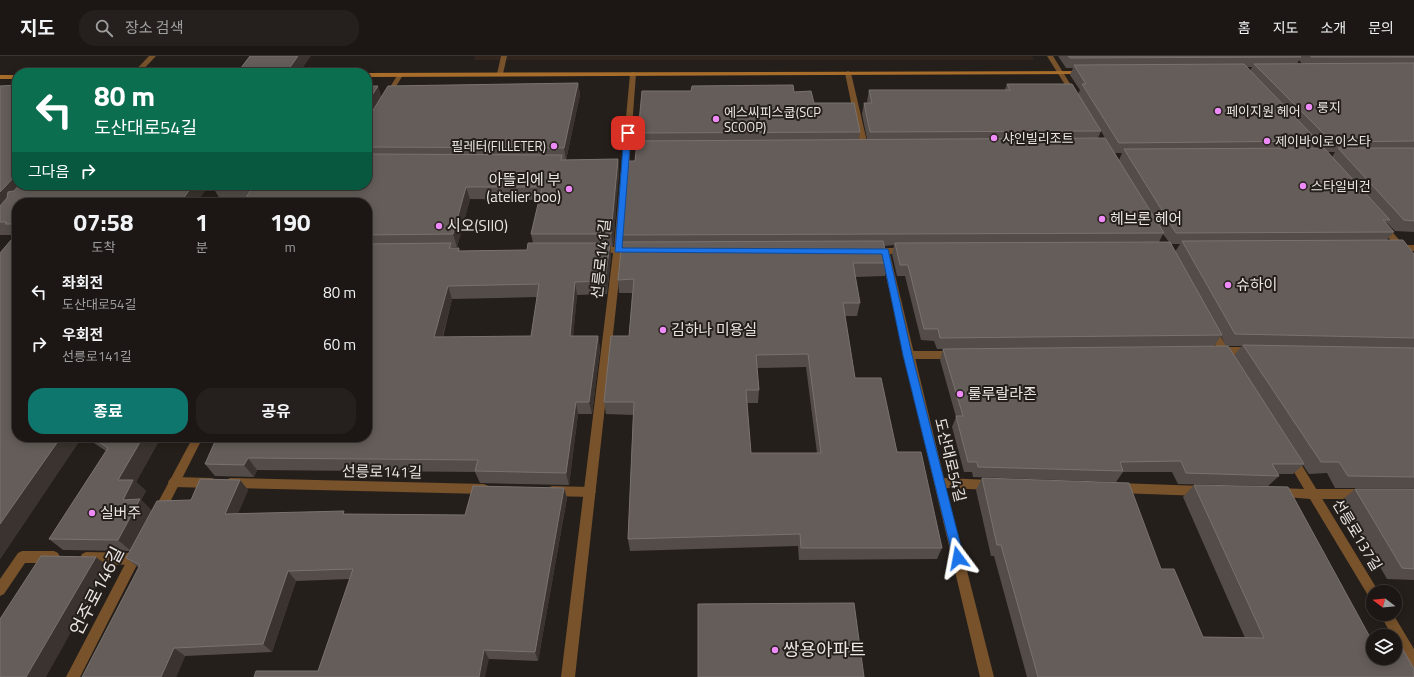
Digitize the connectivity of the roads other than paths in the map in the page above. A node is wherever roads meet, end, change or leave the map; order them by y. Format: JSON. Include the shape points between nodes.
{"nodes":[{"id":1,"x":153,"y":56,"type":"edge"},
{"id":2,"x":504,"y":56,"type":"edge"},
{"id":3,"x":1050,"y":56,"type":"edge"},
{"id":4,"x":141,"y":68,"type":"edge"},
{"id":5,"x":1092,"y":72,"type":"edge"},
{"id":6,"x":848,"y":73,"type":"junction"},
{"id":7,"x":1061,"y":73,"type":"junction"},
{"id":8,"x":500,"y":74,"type":"junction"},
{"id":9,"x":633,"y":74,"type":"junction"},
{"id":10,"x":372,"y":75,"type":"edge"},
{"id":11,"x":400,"y":75,"type":"junction"},
{"id":12,"x":0,"y":77,"type":"edge"},
{"id":13,"x":12,"y":77,"type":"edge"},
{"id":14,"x":382,"y":106,"type":"edge"},
{"id":15,"x":1080,"y":106,"type":"edge"},
{"id":16,"x":864,"y":146,"type":"edge"},
{"id":17,"x":1376,"y":219,"type":"edge"},
{"id":18,"x":1386,"y":248,"type":"edge"},
{"id":19,"x":1402,"y":248,"type":"junction"},
{"id":20,"x":1414,"y":248,"type":"edge"},
{"id":21,"x":587,"y":250,"type":"edge"},
{"id":22,"x":618,"y":250,"type":"junction"},
{"id":23,"x":642,"y":250,"type":"edge"},
{"id":24,"x":862,"y":251,"type":"edge"},
{"id":25,"x":885,"y":251,"type":"junction"},
{"id":26,"x":917,"y":251,"type":"edge"},
{"id":27,"x":1414,"y":261,"type":"edge"},
{"id":28,"x":1205,"y":317,"type":"edge"},
{"id":29,"x":1208,"y":351,"type":"edge"},
{"id":30,"x":1223,"y":351,"type":"junction"},
{"id":31,"x":1263,"y":352,"type":"edge"},
{"id":32,"x":963,"y":354,"type":"edge"},
{"id":33,"x":907,"y":355,"type":"junction"},
{"id":34,"x":1232,"y":364,"type":"edge"},
{"id":35,"x":195,"y":442,"type":"edge"},
{"id":36,"x":1285,"y":448,"type":"edge"},
{"id":37,"x":174,"y":482,"type":"junction"},
{"id":38,"x":941,"y":483,"type":"junction"},
{"id":39,"x":1004,"y":485,"type":"edge"},
{"id":40,"x":1108,"y":488,"type":"edge"},
{"id":41,"x":494,"y":489,"type":"edge"},
{"id":42,"x":542,"y":490,"type":"edge"},
{"id":43,"x":1211,"y":491,"type":"edge"},
{"id":44,"x":590,"y":492,"type":"junction"},
{"id":45,"x":1267,"y":493,"type":"edge"},
{"id":46,"x":1314,"y":494,"type":"junction"},
{"id":47,"x":1376,"y":494,"type":"edge"},
{"id":48,"x":152,"y":524,"type":"edge"},
{"id":49,"x":145,"y":538,"type":"edge"},
{"id":50,"x":134,"y":559,"type":"junction"},
{"id":51,"x":1368,"y":585,"type":"edge"},
{"id":52,"x":0,"y":590,"type":"edge"},
{"id":53,"x":1390,"y":621,"type":"edge"},
{"id":54,"x":1414,"y":662,"type":"edge"},
{"id":55,"x":73,"y":677,"type":"edge"},
{"id":56,"x":568,"y":677,"type":"edge"},
{"id":57,"x":987,"y":677,"type":"edge"}],
"edges":[{"from":1,"to":4,"type":"street"},
{"from":2,"to":8,"type":"street"},
{"from":3,"to":7,"type":"street"},
{"from":5,"to":7,"type":"main road"},
{"from":6,"to":7,"type":"main road"},
{"from":6,"to":9,"type":"main road"},
{"from":6,"to":16,"type":"street"},
{"from":7,"to":15,"type":"street"},
{"from":8,"to":9,"type":"main road"},
{"from":8,"to":11,"type":"main road"},
{"from":9,"to":22,"type":"street","name":"선릉로141길","via":[[630,148],[621,164]]},
{"from":10,"to":11,"type":"main road"},
{"from":11,"to":14,"type":"street"},
{"from":12,"to":13,"type":"main road"},
{"from":17,"to":19,"type":"street"},
{"from":18,"to":19,"type":"street"},
{"from":19,"to":20,"type":"street"},
{"from":19,"to":27,"type":"street"},
{"from":21,"to":22,"type":"street"},
{"from":22,"to":23,"type":"street"},
{"from":22,"to":44,"type":"street","name":"선릉로141길"},
{"from":24,"to":25,"type":"street"},
{"from":25,"to":26,"type":"street"},
{"from":25,"to":33,"type":"street","name":"도산대로54길"},
{"from":28,"to":30,"type":"street"},
{"from":29,"to":30,"type":"street"},
{"from":30,"to":31,"type":"street"},
{"from":30,"to":34,"type":"street"},
{"from":32,"to":33,"type":"street"},
{"from":33,"to":38,"type":"street","name":"도산대로54길"},
{"from":35,"to":37,"type":"street"},
{"from":36,"to":46,"type":"street","name":"선릉로137길"},
{"from":37,"to":41,"type":"street","name":"선릉로141길"},
{"from":37,"to":48,"type":"street"},
{"from":38,"to":39,"type":"street"},
{"from":38,"to":57,"type":"street","name":"도산대로54길"},
{"from":40,"to":43,"type":"street"},
{"from":42,"to":44,"type":"street"},
{"from":44,"to":56,"type":"street","name":"선릉로141길"},
{"from":45,"to":46,"type":"street","name":"선릉로137길"},
{"from":46,"to":47,"type":"street"},
{"from":46,"to":51,"type":"street","name":"선릉로137길"},
{"from":49,"to":50,"type":"street","name":"언주로146길"},
{"from":50,"to":52,"type":"street","via":[[22,557]]},
{"from":50,"to":55,"type":"street","name":"언주로146길"},
{"from":53,"to":54,"type":"street"}]}
